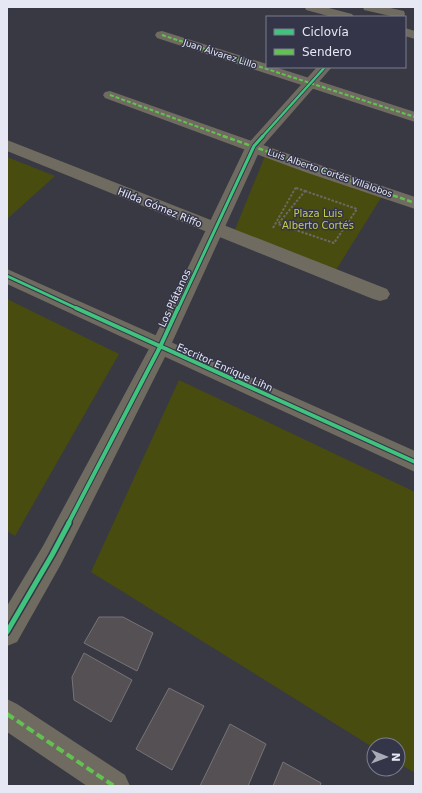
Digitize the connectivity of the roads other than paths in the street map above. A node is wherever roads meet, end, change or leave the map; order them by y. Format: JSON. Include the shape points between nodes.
{"nodes":[{"id":1,"x":310,"y":7,"type":"edge"},
{"id":2,"x":369,"y":7,"type":"edge"},
{"id":3,"x":399,"y":14,"type":"dead end"},
{"id":4,"x":343,"y":16,"type":"edge"},
{"id":5,"x":162,"y":35,"type":"dead end"},
{"id":6,"x":324,"y":68,"type":"edge"},
{"id":7,"x":309,"y":84,"type":"junction"},
{"id":8,"x":110,"y":95,"type":"dead end"},
{"id":9,"x":415,"y":117,"type":"edge"},
{"id":10,"x":7,"y":145,"type":"edge"},
{"id":11,"x":254,"y":146,"type":"junction"},
{"id":12,"x":415,"y":203,"type":"edge"},
{"id":13,"x":215,"y":229,"type":"junction"},
{"id":14,"x":7,"y":276,"type":"edge"},
{"id":15,"x":380,"y":294,"type":"dead end"},
{"id":16,"x":160,"y":347,"type":"junction"},
{"id":17,"x":415,"y":462,"type":"edge"},
{"id":18,"x":7,"y":632,"type":"edge"},
{"id":19,"x":7,"y":714,"type":"edge"},
{"id":20,"x":114,"y":786,"type":"edge"}],
"edges":[{"from":1,"to":4,"type":"street"},
{"from":2,"to":3,"type":"street"},
{"from":5,"to":7,"type":"street","name":"Juan Álvarez Lillo"},
{"from":6,"to":7,"type":"street","name":"Los Plátanos"},
{"from":7,"to":9,"type":"street","name":"Juan Álvarez Lillo"},
{"from":7,"to":11,"type":"street","name":"Los Plátanos"},
{"from":8,"to":11,"type":"street","name":"Luis Alberto Cortés Villalobos"},
{"from":10,"to":13,"type":"street","name":"Hilda Gómez Riffo"},
{"from":11,"to":12,"type":"street","name":"Luis Alberto Cortés Villalobos"},
{"from":11,"to":13,"type":"street","name":"Los Plátanos"},
{"from":13,"to":15,"type":"street","name":"Hilda Gómez Riffo"},
{"from":13,"to":16,"type":"street","name":"Los Plátanos"},
{"from":14,"to":16,"type":"street","name":"Escritor Enrique Lihn"},
{"from":16,"to":17,"type":"street","name":"Escritor Enrique Lihn"},
{"from":16,"to":18,"type":"street","name":"Los Plátanos","via":[[52,555]]},
{"from":19,"to":20,"type":"street"}]}
